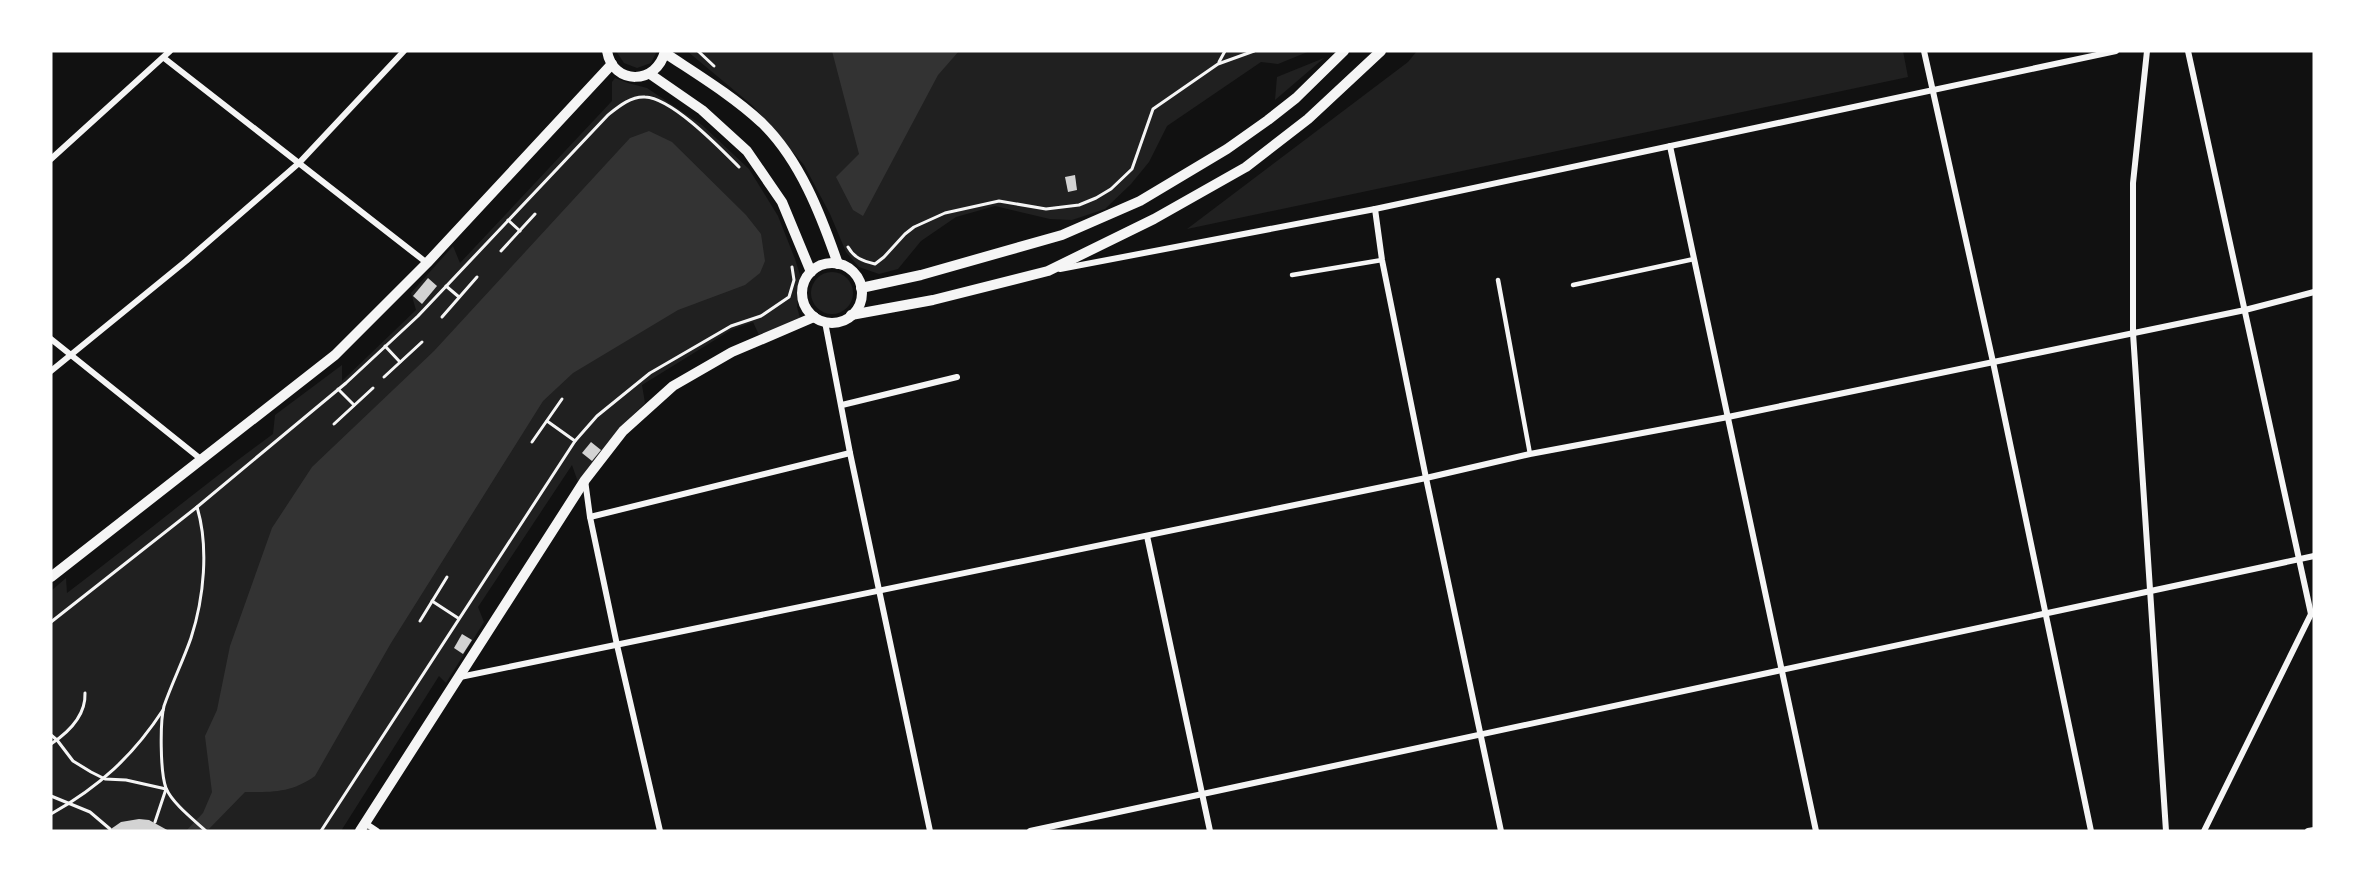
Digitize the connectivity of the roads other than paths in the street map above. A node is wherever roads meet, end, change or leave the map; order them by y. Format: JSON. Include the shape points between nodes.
{"nodes":[{"id":1,"x":170,"y":51,"type":"edge"},
{"id":2,"x":404,"y":51,"type":"edge"},
{"id":3,"x":607,"y":51,"type":"edge"},
{"id":4,"x":1344,"y":51,"type":"edge"},
{"id":5,"x":1382,"y":51,"type":"edge"},
{"id":6,"x":1924,"y":51,"type":"edge"},
{"id":7,"x":2116,"y":51,"type":"edge"},
{"id":8,"x":2147,"y":51,"type":"edge"},
{"id":9,"x":2188,"y":51,"type":"edge"},
{"id":10,"x":665,"y":52,"type":"edge"},
{"id":11,"x":164,"y":58,"type":"junction"},
{"id":12,"x":612,"y":64,"type":"junction"},
{"id":13,"x":650,"y":74,"type":"junction"},
{"id":14,"x":1933,"y":90,"type":"junction"},
{"id":15,"x":1670,"y":146,"type":"junction"},
{"id":16,"x":51,"y":159,"type":"edge"},
{"id":17,"x":299,"y":163,"type":"junction"},
{"id":18,"x":1375,"y":209,"type":"junction"},
{"id":19,"x":1694,"y":259,"type":"junction"},
{"id":20,"x":1382,"y":260,"type":"junction"},
{"id":21,"x":427,"y":263,"type":"junction"},
{"id":22,"x":838,"y":264,"type":"junction"},
{"id":23,"x":1048,"y":271,"type":"junction"},
{"id":24,"x":811,"y":272,"type":"junction"},
{"id":25,"x":1292,"y":275,"type":"dead end"},
{"id":26,"x":1498,"y":280,"type":"dead end"},
{"id":27,"x":1573,"y":285,"type":"dead end"},
{"id":28,"x":861,"y":288,"type":"junction"},
{"id":29,"x":2314,"y":292,"type":"edge"},
{"id":30,"x":2245,"y":310,"type":"junction"},
{"id":31,"x":851,"y":315,"type":"junction"},
{"id":32,"x":814,"y":317,"type":"junction"},
{"id":33,"x":825,"y":322,"type":"junction"},
{"id":34,"x":2133,"y":333,"type":"junction"},
{"id":35,"x":51,"y":339,"type":"edge"},
{"id":36,"x":71,"y":356,"type":"junction"},
{"id":37,"x":1993,"y":362,"type":"junction"},
{"id":38,"x":51,"y":371,"type":"edge"},
{"id":39,"x":957,"y":377,"type":"dead end"},
{"id":40,"x":842,"y":405,"type":"junction"},
{"id":41,"x":1728,"y":417,"type":"junction"},
{"id":42,"x":850,"y":453,"type":"junction"},
{"id":43,"x":1530,"y":454,"type":"junction"},
{"id":44,"x":202,"y":460,"type":"junction"},
{"id":45,"x":1426,"y":478,"type":"junction"},
{"id":46,"x":585,"y":480,"type":"junction"},
{"id":47,"x":590,"y":517,"type":"junction"},
{"id":48,"x":1147,"y":536,"type":"junction"},
{"id":49,"x":2314,"y":556,"type":"edge"},
{"id":50,"x":2299,"y":560,"type":"junction"},
{"id":51,"x":51,"y":577,"type":"edge"},
{"id":52,"x":880,"y":590,"type":"junction"},
{"id":53,"x":2152,"y":591,"type":"junction"},
{"id":54,"x":2313,"y":612,"type":"edge"},
{"id":55,"x":2046,"y":614,"type":"junction"},
{"id":56,"x":617,"y":645,"type":"junction"},
{"id":57,"x":1782,"y":670,"type":"junction"},
{"id":58,"x":457,"y":677,"type":"junction"},
{"id":59,"x":1481,"y":735,"type":"junction"},
{"id":60,"x":1202,"y":794,"type":"junction"},
{"id":61,"x":362,"y":827,"type":"edge"},
{"id":62,"x":2314,"y":830,"type":"edge"},
{"id":63,"x":377,"y":831,"type":"edge"},
{"id":64,"x":660,"y":831,"type":"edge"},
{"id":65,"x":930,"y":831,"type":"edge"},
{"id":66,"x":1030,"y":831,"type":"edge"},
{"id":67,"x":1210,"y":831,"type":"edge"},
{"id":68,"x":1501,"y":831,"type":"edge"},
{"id":69,"x":1816,"y":831,"type":"edge"},
{"id":70,"x":2091,"y":831,"type":"edge"},
{"id":71,"x":2166,"y":831,"type":"edge"},
{"id":72,"x":2204,"y":831,"type":"edge"},
{"id":73,"x":2308,"y":831,"type":"edge"}],
"edges":[{"from":1,"to":11,"type":"street"},
{"from":2,"to":17,"type":"street"},
{"from":3,"to":12,"type":"street"},
{"from":4,"to":28,"type":"street","via":[[1268,120],[1140,201],[1062,235]]},
{"from":5,"to":23,"type":"street","via":[[1308,119],[1245,166],[1154,219]]},
{"from":6,"to":14,"type":"street"},
{"from":7,"to":14,"type":"street"},
{"from":8,"to":34,"type":"street","via":[[2133,183]]},
{"from":9,"to":30,"type":"street"},
{"from":10,"to":13,"type":"street","via":[[660,65]]},
{"from":10,"to":22,"type":"street","via":[[730,96],[763,124],[796,166]]},
{"from":11,"to":16,"type":"street"},
{"from":11,"to":17,"type":"street"},
{"from":12,"to":13,"type":"street","via":[[622,74],[636,78]]},
{"from":12,"to":21,"type":"street"},
{"from":13,"to":24,"type":"street","via":[[702,110],[747,151],[782,202]]},
{"from":14,"to":15,"type":"street"},
{"from":14,"to":37,"type":"street"},
{"from":15,"to":18,"type":"street"},
{"from":15,"to":19,"type":"street"},
{"from":17,"to":21,"type":"street"},
{"from":17,"to":36,"type":"street"},
{"from":18,"to":20,"type":"street"},
{"from":18,"to":23,"type":"street"},
{"from":19,"to":27,"type":"lane"},
{"from":19,"to":41,"type":"street"},
{"from":20,"to":25,"type":"lane"},
{"from":20,"to":45,"type":"street"},
{"from":21,"to":44,"type":"street","via":[[335,355]]},
{"from":22,"to":24,"type":"street","via":[[823,264]]},
{"from":22,"to":28,"type":"street","via":[[853,272]]},
{"from":23,"to":31,"type":"street","via":[[933,300]]},
{"from":24,"to":32,"type":"street","via":[[802,290],[807,310]]},
{"from":26,"to":43,"type":"lane"},
{"from":28,"to":31,"type":"street","via":[[860,303]]},
{"from":29,"to":30,"type":"street"},
{"from":30,"to":34,"type":"street"},
{"from":30,"to":50,"type":"street"},
{"from":31,"to":33,"type":"street","via":[[837,322]]},
{"from":32,"to":33,"type":"street"},
{"from":32,"to":46,"type":"street","via":[[732,352],[673,386],[623,431]]},
{"from":33,"to":40,"type":"street"},
{"from":34,"to":37,"type":"street"},
{"from":34,"to":53,"type":"street"},
{"from":35,"to":36,"type":"street"},
{"from":36,"to":38,"type":"street"},
{"from":36,"to":44,"type":"street"},
{"from":37,"to":41,"type":"street"},
{"from":37,"to":55,"type":"street"},
{"from":39,"to":40,"type":"street"},
{"from":40,"to":42,"type":"street"},
{"from":41,"to":43,"type":"street"},
{"from":41,"to":57,"type":"street"},
{"from":42,"to":47,"type":"street"},
{"from":42,"to":52,"type":"street"},
{"from":43,"to":45,"type":"street"},
{"from":44,"to":51,"type":"street"},
{"from":45,"to":48,"type":"street"},
{"from":45,"to":59,"type":"street"},
{"from":46,"to":47,"type":"street"},
{"from":46,"to":58,"type":"street"},
{"from":47,"to":56,"type":"street"},
{"from":48,"to":52,"type":"street"},
{"from":48,"to":60,"type":"street"},
{"from":49,"to":50,"type":"street"},
{"from":50,"to":53,"type":"street"},
{"from":50,"to":54,"type":"street"},
{"from":52,"to":56,"type":"street"},
{"from":52,"to":65,"type":"street"},
{"from":53,"to":55,"type":"street"},
{"from":53,"to":71,"type":"street"},
{"from":54,"to":72,"type":"street"},
{"from":55,"to":57,"type":"street"},
{"from":55,"to":70,"type":"street"},
{"from":56,"to":58,"type":"street"},
{"from":56,"to":64,"type":"street"},
{"from":57,"to":59,"type":"street"},
{"from":57,"to":69,"type":"street"},
{"from":58,"to":61,"type":"street"},
{"from":59,"to":60,"type":"street"},
{"from":59,"to":68,"type":"street"},
{"from":60,"to":66,"type":"street"},
{"from":60,"to":67,"type":"street"},
{"from":61,"to":63,"type":"street"},
{"from":62,"to":73,"type":"street"}]}
